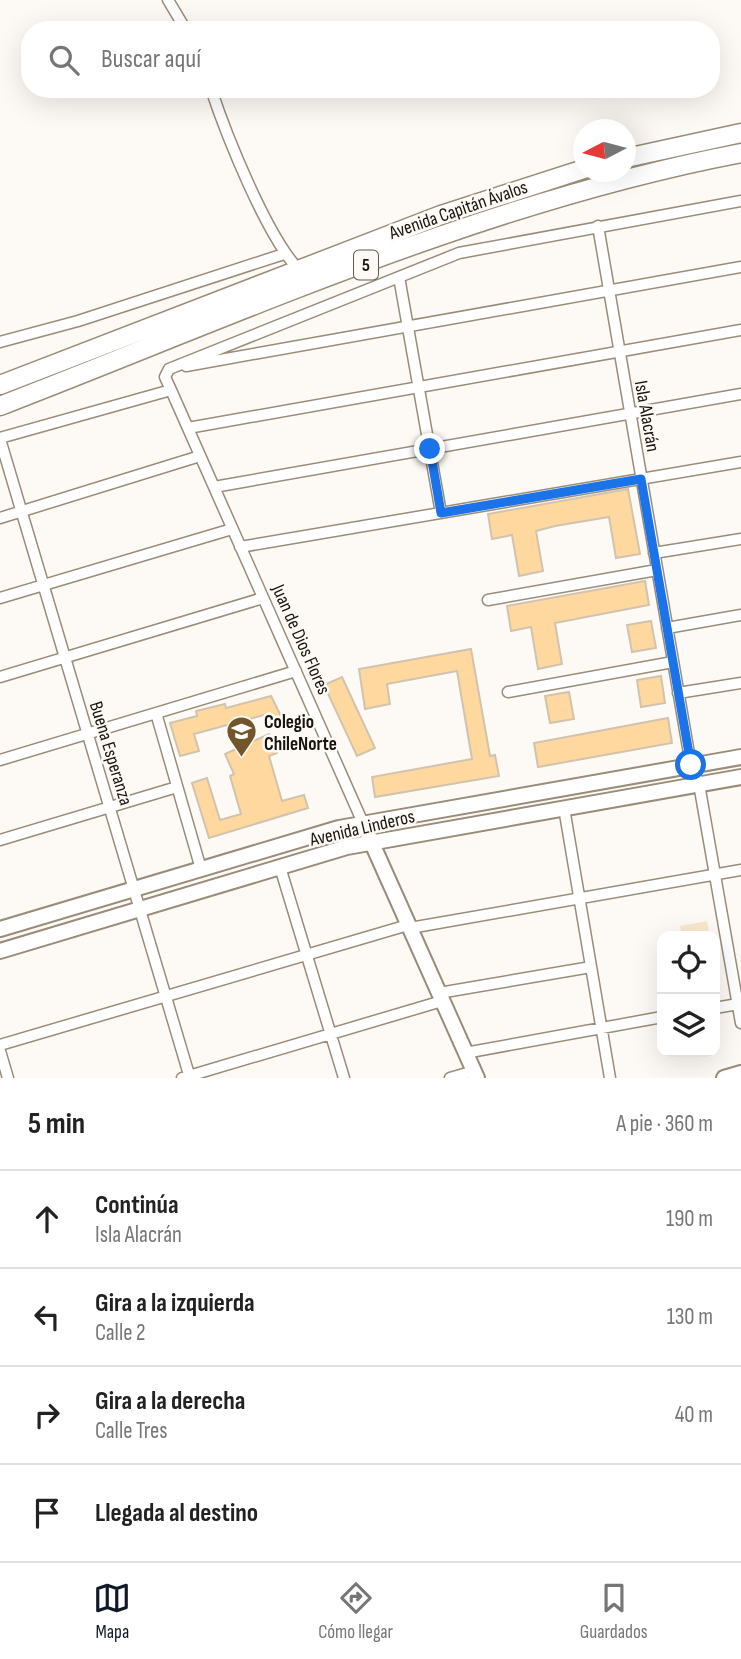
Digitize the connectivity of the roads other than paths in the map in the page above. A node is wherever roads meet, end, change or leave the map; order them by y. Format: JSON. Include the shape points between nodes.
{"nodes":[{"id":1,"x":168,"y":0,"type":"edge"},
{"id":2,"x":181,"y":21,"type":"edge"},
{"id":3,"x":215,"y":98,"type":"edge"},
{"id":4,"x":741,"y":133,"type":"edge"},
{"id":5,"x":741,"y":153,"type":"edge"},
{"id":6,"x":636,"y":156,"type":"edge"},
{"id":7,"x":573,"y":172,"type":"edge"},
{"id":8,"x":741,"y":201,"type":"edge"},
{"id":9,"x":598,"y":226,"type":"junction"},
{"id":10,"x":284,"y":254,"type":"junction"},
{"id":11,"x":741,"y":267,"type":"edge"},
{"id":12,"x":298,"y":270,"type":"junction"},
{"id":13,"x":400,"y":277,"type":"junction"},
{"id":14,"x":609,"y":291,"type":"junction"},
{"id":15,"x":408,"y":327,"type":"junction"},
{"id":16,"x":741,"y":330,"type":"edge"},
{"id":17,"x":0,"y":342,"type":"edge"},
{"id":18,"x":619,"y":352,"type":"junction"},
{"id":19,"x":169,"y":369,"type":"junction"},
{"id":20,"x":0,"y":385,"type":"edge"},
{"id":21,"x":419,"y":387,"type":"junction"},
{"id":22,"x":171,"y":390,"type":"junction"},
{"id":23,"x":741,"y":394,"type":"edge"},
{"id":24,"x":0,"y":406,"type":"edge"},
{"id":25,"x":630,"y":414,"type":"junction"},
{"id":26,"x":188,"y":428,"type":"junction"},
{"id":27,"x":0,"y":438,"type":"edge"},
{"id":28,"x":430,"y":449,"type":"junction"},
{"id":29,"x":200,"y":456,"type":"junction"},
{"id":30,"x":741,"y":462,"type":"edge"},
{"id":31,"x":641,"y":479,"type":"junction"},
{"id":32,"x":214,"y":487,"type":"junction"},
{"id":33,"x":22,"y":512,"type":"junction"},
{"id":34,"x":441,"y":513,"type":"junction"},
{"id":35,"x":0,"y":518,"type":"edge"},
{"id":36,"x":232,"y":528,"type":"junction"},
{"id":37,"x":741,"y":539,"type":"edge"},
{"id":38,"x":240,"y":547,"type":"junction"},
{"id":39,"x":654,"y":554,"type":"junction"},
{"id":40,"x":657,"y":570,"type":"junction"},
{"id":41,"x":44,"y":585,"type":"junction"},
{"id":42,"x":0,"y":598,"type":"edge"},
{"id":43,"x":263,"y":598,"type":"junction"},
{"id":44,"x":488,"y":600,"type":"dead end"},
{"id":45,"x":741,"y":615,"type":"edge"},
{"id":46,"x":667,"y":628,"type":"junction"},
{"id":47,"x":65,"y":658,"type":"junction"},
{"id":48,"x":673,"y":662,"type":"junction"},
{"id":49,"x":296,"y":671,"type":"junction"},
{"id":50,"x":0,"y":677,"type":"edge"},
{"id":51,"x":741,"y":683,"type":"edge"},
{"id":52,"x":508,"y":692,"type":"dead end"},
{"id":53,"x":678,"y":693,"type":"junction"},
{"id":54,"x":156,"y":713,"type":"junction"},
{"id":55,"x":88,"y":733,"type":"junction"},
{"id":56,"x":741,"y":757,"type":"edge"},
{"id":57,"x":0,"y":760,"type":"edge"},
{"id":58,"x":691,"y":765,"type":"junction"},
{"id":59,"x":741,"y":777,"type":"edge"},
{"id":60,"x":699,"y":784,"type":"junction"},
{"id":61,"x":177,"y":786,"type":"junction"},
{"id":62,"x":109,"y":807,"type":"junction"},
{"id":63,"x":564,"y":808,"type":"junction"},
{"id":64,"x":363,"y":823,"type":"junction"},
{"id":65,"x":0,"y":840,"type":"edge"},
{"id":66,"x":371,"y":842,"type":"junction"},
{"id":67,"x":280,"y":867,"type":"junction"},
{"id":68,"x":201,"y":869,"type":"junction"},
{"id":69,"x":741,"y":870,"type":"edge"},
{"id":70,"x":715,"y":875,"type":"junction"},
{"id":71,"x":134,"y":889,"type":"junction"},
{"id":72,"x":580,"y":898,"type":"junction"},
{"id":73,"x":140,"y":909,"type":"junction"},
{"id":74,"x":409,"y":927,"type":"junction"},
{"id":75,"x":0,"y":929,"type":"edge"},
{"id":76,"x":0,"y":951,"type":"edge"},
{"id":77,"x":306,"y":955,"type":"junction"},
{"id":78,"x":591,"y":967,"type":"junction"},
{"id":79,"x":738,"y":986,"type":"edge"},
{"id":80,"x":166,"y":996,"type":"junction"},
{"id":81,"x":440,"y":997,"type":"junction"},
{"id":82,"x":738,"y":1004,"type":"junction"},
{"id":83,"x":720,"y":1007,"type":"edge"},
{"id":84,"x":657,"y":1018,"type":"edge"},
{"id":85,"x":741,"y":1023,"type":"edge"},
{"id":86,"x":602,"y":1028,"type":"junction"},
{"id":87,"x":331,"y":1034,"type":"junction"},
{"id":88,"x":0,"y":1045,"type":"edge"},
{"id":89,"x":0,"y":1051,"type":"edge"},
{"id":90,"x":465,"y":1053,"type":"junction"},
{"id":91,"x":741,"y":1073,"type":"edge"},
{"id":92,"x":475,"y":1074,"type":"edge"},
{"id":93,"x":187,"y":1077,"type":"edge"},
{"id":94,"x":8,"y":1078,"type":"edge"},
{"id":95,"x":344,"y":1078,"type":"edge"},
{"id":96,"x":450,"y":1078,"type":"edge"},
{"id":97,"x":610,"y":1078,"type":"edge"},
{"id":98,"x":724,"y":1078,"type":"edge"}],
"edges":[{"from":1,"to":2,"type":"street"},
{"from":3,"to":10,"type":"street"},
{"from":4,"to":6,"type":"highway"},
{"from":5,"to":24,"type":"highway","name":"Avenida Capitán Ávalos","number":"5","via":[[612,182],[478,222]]},
{"from":7,"to":12,"type":"highway","name":"Avenida Capitán Ávalos","number":"5","via":[[440,215]]},
{"from":8,"to":9,"type":"street"},
{"from":9,"to":13,"type":"street","via":[[467,250]]},
{"from":9,"to":14,"type":"street","name":"Isla Alacrán"},
{"from":10,"to":12,"type":"street"},
{"from":10,"to":17,"type":"street"},
{"from":11,"to":14,"type":"street"},
{"from":12,"to":20,"type":"highway","name":"Avenida Capitán Ávalos","number":"5"},
{"from":13,"to":15,"type":"street"},
{"from":13,"to":19,"type":"street"},
{"from":14,"to":15,"type":"street"},
{"from":14,"to":18,"type":"street","name":"Isla Alacrán"},
{"from":15,"to":19,"type":"street"},
{"from":15,"to":21,"type":"street"},
{"from":16,"to":18,"type":"street"},
{"from":18,"to":21,"type":"street"},
{"from":18,"to":25,"type":"street","name":"Isla Alacrán"},
{"from":19,"to":22,"type":"street","name":"Juan de Dios Flores","via":[[165,377]]},
{"from":21,"to":26,"type":"street"},
{"from":21,"to":28,"type":"street"},
{"from":22,"to":26,"type":"street","name":"Juan de Dios Flores"},
{"from":22,"to":27,"type":"street"},
{"from":23,"to":25,"type":"street"},
{"from":25,"to":28,"type":"street"},
{"from":25,"to":31,"type":"street","name":"Isla Alacrán"},
{"from":26,"to":29,"type":"street","name":"Juan de Dios Flores"},
{"from":27,"to":33,"type":"street","name":"Buena Esperanza"},
{"from":28,"to":32,"type":"street"},
{"from":28,"to":34,"type":"street"},
{"from":29,"to":32,"type":"street","name":"Juan de Dios Flores"},
{"from":29,"to":33,"type":"street"},
{"from":30,"to":31,"type":"street"},
{"from":31,"to":34,"type":"street"},
{"from":31,"to":39,"type":"street","name":"Isla Alacrán"},
{"from":32,"to":36,"type":"street","name":"Juan de Dios Flores"},
{"from":33,"to":35,"type":"street"},
{"from":33,"to":41,"type":"street","name":"Buena Esperanza"},
{"from":34,"to":38,"type":"street"},
{"from":36,"to":38,"type":"street","name":"Juan de Dios Flores"},
{"from":36,"to":41,"type":"street"},
{"from":37,"to":39,"type":"street"},
{"from":38,"to":43,"type":"street","name":"Juan de Dios Flores"},
{"from":39,"to":40,"type":"street","name":"Isla Alacrán"},
{"from":40,"to":44,"type":"street"},
{"from":40,"to":46,"type":"street","name":"Isla Alacrán"},
{"from":41,"to":42,"type":"street"},
{"from":41,"to":47,"type":"street","name":"Buena Esperanza"},
{"from":43,"to":47,"type":"street"},
{"from":43,"to":49,"type":"street","name":"Juan de Dios Flores"},
{"from":45,"to":46,"type":"street"},
{"from":46,"to":48,"type":"street","name":"Isla Alacrán"},
{"from":47,"to":50,"type":"street"},
{"from":47,"to":55,"type":"street","name":"Buena Esperanza"},
{"from":48,"to":52,"type":"street"},
{"from":48,"to":53,"type":"street","name":"Isla Alacrán"},
{"from":49,"to":54,"type":"street"},
{"from":49,"to":64,"type":"street","name":"Juan de Dios Flores"},
{"from":51,"to":53,"type":"street"},
{"from":53,"to":58,"type":"street","name":"Isla Alacrán"},
{"from":54,"to":55,"type":"street"},
{"from":54,"to":61,"type":"street"},
{"from":55,"to":57,"type":"street"},
{"from":55,"to":62,"type":"street","name":"Buena Esperanza"},
{"from":56,"to":58,"type":"street","name":"Avenida Linderos"},
{"from":58,"to":60,"type":"street","name":"Isla Alacrán"},
{"from":58,"to":64,"type":"street","name":"Avenida Linderos"},
{"from":59,"to":60,"type":"street","name":"Avenida Linderos"},
{"from":60,"to":63,"type":"street","name":"Avenida Linderos"},
{"from":60,"to":70,"type":"street","name":"Isla Alacrán"},
{"from":61,"to":62,"type":"street"},
{"from":61,"to":68,"type":"street"},
{"from":62,"to":65,"type":"street"},
{"from":62,"to":71,"type":"street","name":"Buena Esperanza"},
{"from":63,"to":66,"type":"street","name":"Avenida Linderos"},
{"from":63,"to":72,"type":"street"},
{"from":64,"to":66,"type":"street","name":"Juan de Dios Flores"},
{"from":64,"to":68,"type":"street","name":"Avenida Linderos"},
{"from":66,"to":67,"type":"street","name":"Avenida Linderos"},
{"from":66,"to":74,"type":"street","name":"Juan de Dios Flores"},
{"from":67,"to":73,"type":"street","name":"Avenida Linderos"},
{"from":67,"to":77,"type":"street"},
{"from":68,"to":71,"type":"street","name":"Avenida Linderos"},
{"from":69,"to":70,"type":"street"},
{"from":70,"to":72,"type":"street"},
{"from":70,"to":79,"type":"street","name":"Isla Alacrán"},
{"from":71,"to":73,"type":"street","name":"Buena Esperanza"},
{"from":71,"to":75,"type":"street","name":"Avenida Linderos"},
{"from":72,"to":74,"type":"street"},
{"from":72,"to":78,"type":"street"},
{"from":73,"to":76,"type":"street","name":"Avenida Linderos"},
{"from":73,"to":80,"type":"street","name":"Buena Esperanza"},
{"from":74,"to":77,"type":"street"},
{"from":74,"to":81,"type":"street","name":"Juan de Dios Flores"},
{"from":77,"to":80,"type":"street"},
{"from":77,"to":87,"type":"street"},
{"from":78,"to":81,"type":"street"},
{"from":78,"to":86,"type":"street"},
{"from":79,"to":82,"type":"street","name":"Isla Alacrán"},
{"from":80,"to":88,"type":"street"},
{"from":80,"to":93,"type":"street","name":"Buena Esperanza"},
{"from":81,"to":87,"type":"street"},
{"from":81,"to":90,"type":"street","name":"Juan de Dios Flores"},
{"from":82,"to":83,"type":"street"},
{"from":82,"to":85,"type":"street","name":"Isla Alacrán"},
{"from":84,"to":86,"type":"street"},
{"from":86,"to":90,"type":"street"},
{"from":86,"to":97,"type":"street"},
{"from":87,"to":93,"type":"street"},
{"from":87,"to":95,"type":"street"},
{"from":89,"to":94,"type":"street"},
{"from":90,"to":92,"type":"street","name":"Juan de Dios Flores"},
{"from":91,"to":98,"type":"street"},
{"from":92,"to":96,"type":"street"}]}
